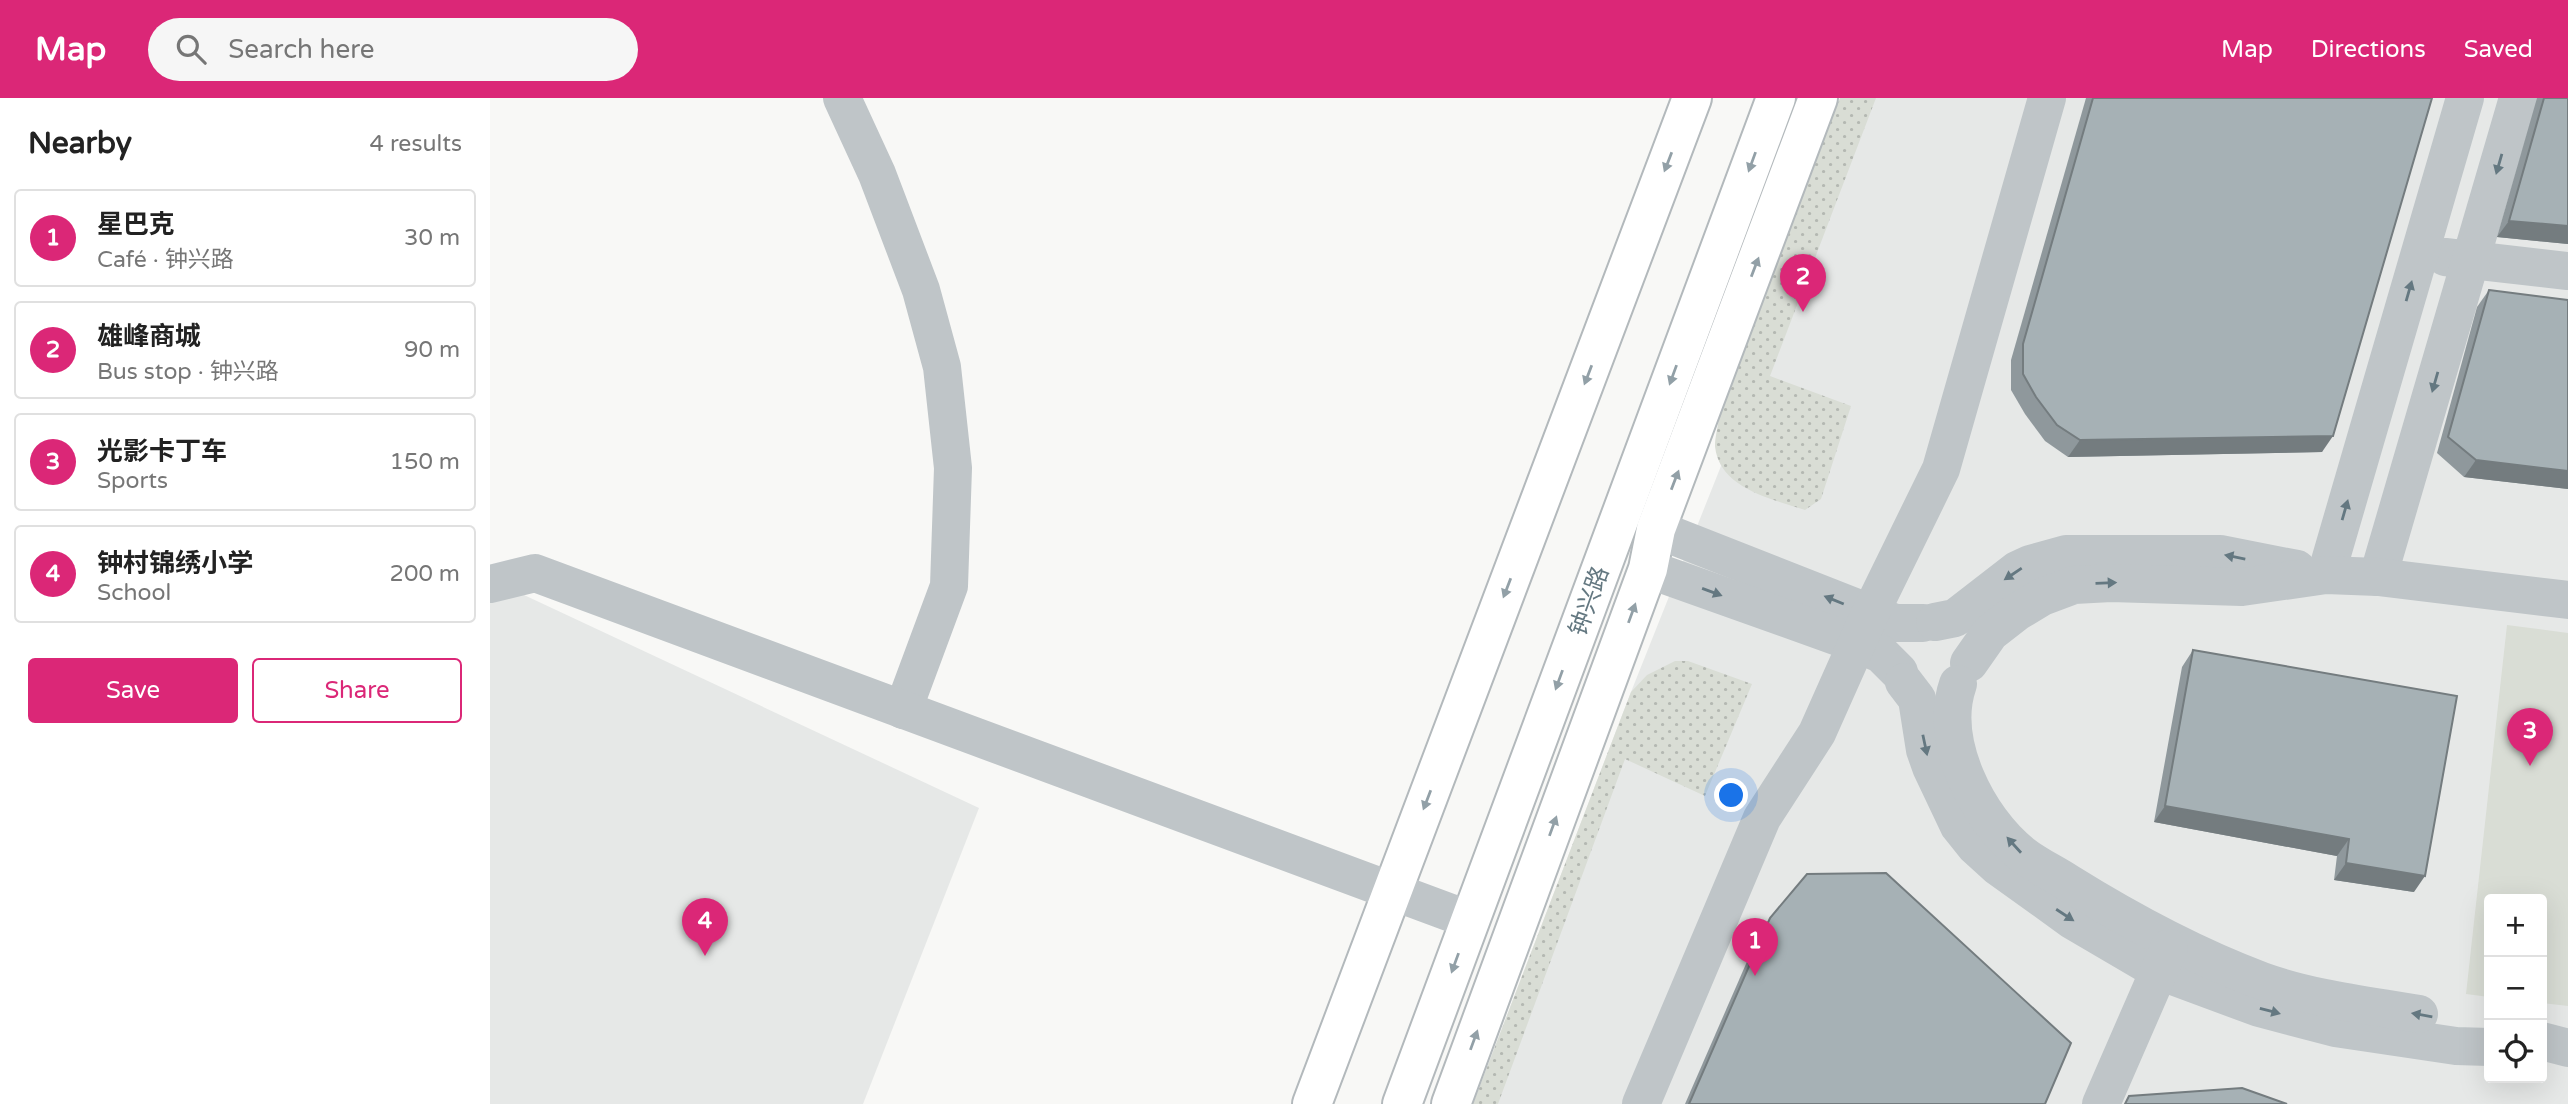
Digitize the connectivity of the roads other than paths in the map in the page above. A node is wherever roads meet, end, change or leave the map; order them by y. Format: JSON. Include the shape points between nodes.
{"nodes":[{"id":1,"x":842,"y":98,"type":"edge"},
{"id":2,"x":1692,"y":98,"type":"edge"},
{"id":3,"x":1776,"y":98,"type":"edge"},
{"id":4,"x":1818,"y":98,"type":"edge"},
{"id":5,"x":2047,"y":98,"type":"edge"},
{"id":6,"x":2465,"y":98,"type":"edge"},
{"id":7,"x":2518,"y":98,"type":"edge"},
{"id":8,"x":2420,"y":254,"type":"junction"},
{"id":9,"x":2471,"y":260,"type":"junction"},
{"id":10,"x":2568,"y":271,"type":"edge"},
{"id":11,"x":1656,"y":529,"type":"junction"},
{"id":12,"x":1648,"y":569,"type":"junction"},
{"id":13,"x":2326,"y":575,"type":"junction"},
{"id":14,"x":2378,"y":577,"type":"junction"},
{"id":15,"x":490,"y":584,"type":"edge"},
{"id":16,"x":2568,"y":600,"type":"edge"},
{"id":17,"x":1929,"y":623,"type":"junction"},
{"id":18,"x":1864,"y":629,"type":"junction"},
{"id":19,"x":1963,"y":674,"type":"junction"},
{"id":20,"x":1902,"y":677,"type":"junction"},
{"id":21,"x":903,"y":710,"type":"junction"},
{"id":22,"x":1393,"y":891,"type":"junction"},
{"id":23,"x":1470,"y":920,"type":"junction"},
{"id":24,"x":2166,"y":956,"type":"junction"},
{"id":25,"x":2484,"y":1027,"type":"edge"},
{"id":26,"x":2547,"y":1043,"type":"edge"},
{"id":27,"x":2484,"y":1047,"type":"edge"},
{"id":28,"x":2547,"y":1049,"type":"edge"},
{"id":29,"x":2568,"y":1049,"type":"edge"},
{"id":30,"x":1312,"y":1104,"type":"edge"},
{"id":31,"x":1402,"y":1104,"type":"edge"},
{"id":32,"x":1451,"y":1104,"type":"edge"},
{"id":33,"x":1641,"y":1104,"type":"edge"},
{"id":34,"x":2101,"y":1104,"type":"edge"}],
"edges":[{"from":1,"to":21,"type":"street","via":[[921,290],[942,367],[953,468],[949,586]]},
{"from":2,"to":22,"type":"main road","one_way":true},
{"from":3,"to":23,"type":"main road","name":"钟兴路","one_way":true},
{"from":11,"to":4,"type":"main road","name":"钟兴路","one_way":true},
{"from":5,"to":18,"type":"street","via":[[1941,469]]},
{"from":6,"to":8,"type":"street"},
{"from":7,"to":9,"type":"street","one_way":true},
{"from":8,"to":9,"type":"street"},
{"from":13,"to":8,"type":"street","one_way":true},
{"from":9,"to":10,"type":"street"},
{"from":9,"to":14,"type":"street","one_way":true},
{"from":11,"to":12,"type":"main road","name":"钟兴路"},
{"from":18,"to":11,"type":"street","one_way":true},
{"from":12,"to":18,"type":"street","one_way":true},
{"from":32,"to":12,"type":"main road","name":"钟兴路","one_way":true},
{"from":13,"to":14,"type":"street"},
{"from":13,"to":17,"type":"street","one_way":true,"via":[[2220,554],[2066,554],[2017,570],[1955,618]]},
{"from":19,"to":13,"type":"street","one_way":true,"via":[[1990,633],[2042,597],[2074,585],[2242,587]]},
{"from":14,"to":16,"type":"street"},
{"from":15,"to":21,"type":"street","via":[[535,573]]},
{"from":17,"to":18,"type":"street"},
{"from":17,"to":19,"type":"street","via":[[1946,625],[1964,640]]},
{"from":17,"to":20,"type":"street","via":[[1903,637],[1898,648]]},
{"from":18,"to":20,"type":"street"},
{"from":18,"to":33,"type":"street","via":[[1817,733],[1762,818]]},
{"from":19,"to":20,"type":"street","via":[[1948,691],[1937,694],[1914,690]]},
{"from":24,"to":19,"type":"street","one_way":true,"via":[[2093,898],[2022,854],[1979,804],[1964,776],[1951,713]]},
{"from":20,"to":24,"type":"street","one_way":true,"via":[[1917,699],[1930,767],[1959,826],[1975,846],[2032,894],[2072,920]]},
{"from":21,"to":22,"type":"street"},
{"from":22,"to":23,"type":"street"},
{"from":22,"to":30,"type":"main road"},
{"from":23,"to":31,"type":"main road","name":"钟兴路","one_way":true},
{"from":25,"to":24,"type":"street","one_way":true,"via":[[2337,1000],[2264,981],[2208,958]]},
{"from":24,"to":27,"type":"street","one_way":true,"via":[[2259,1008],[2335,1028]]},
{"from":24,"to":34,"type":"street"},
{"from":26,"to":29,"type":"street"},
{"from":28,"to":29,"type":"street"}]}
